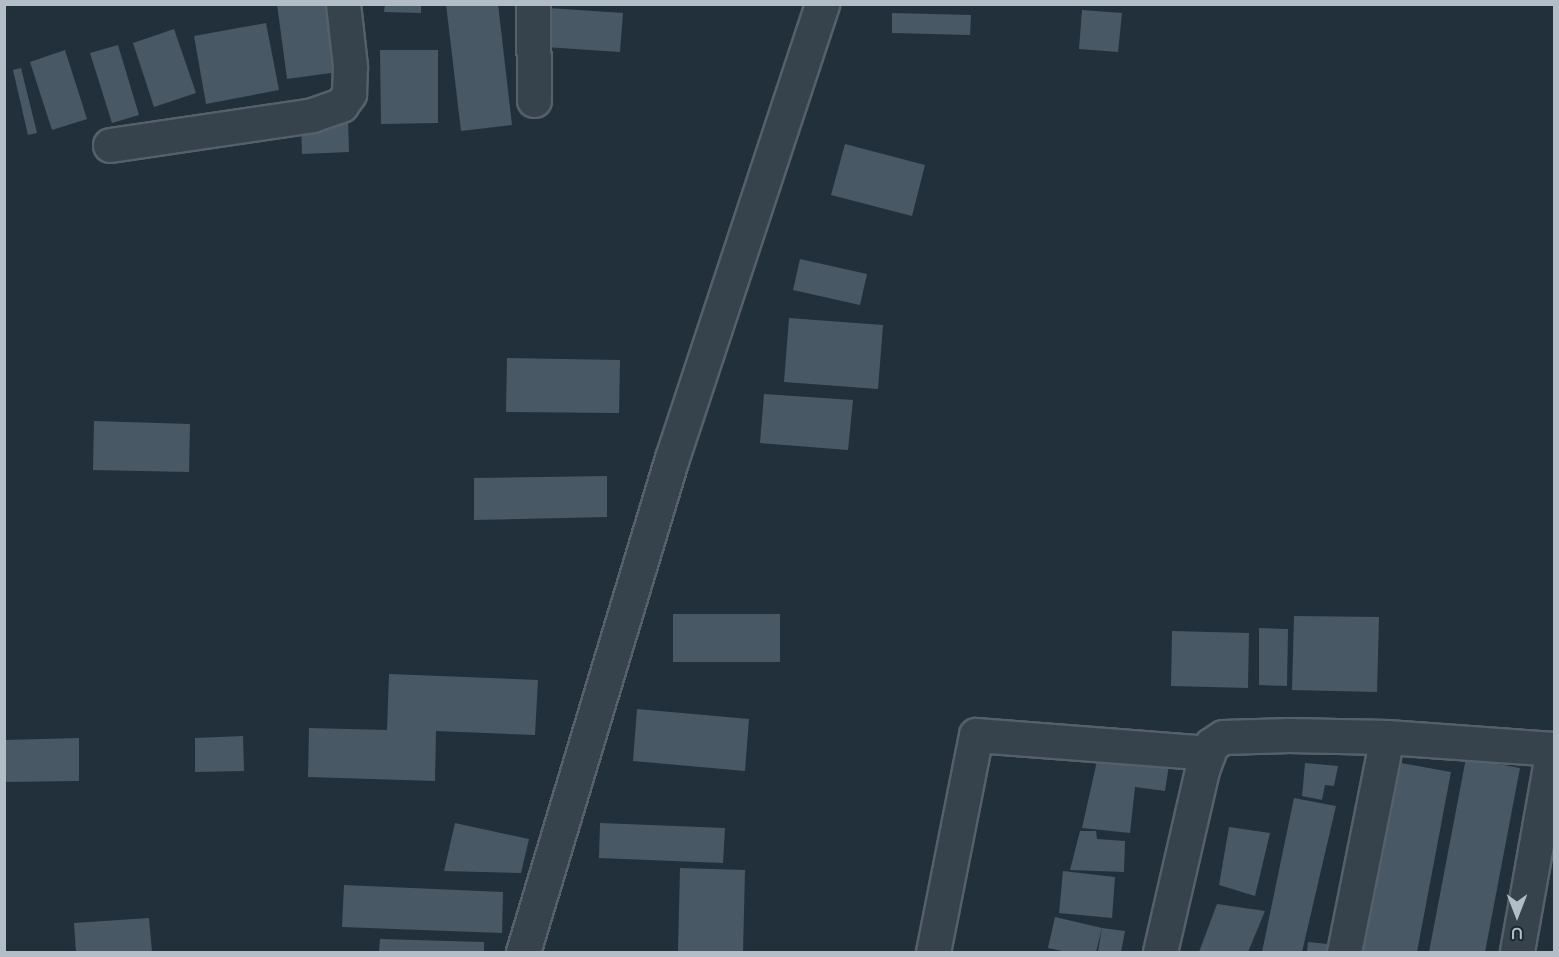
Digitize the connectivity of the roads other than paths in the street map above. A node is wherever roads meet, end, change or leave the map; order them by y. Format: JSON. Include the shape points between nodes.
{"nodes":[{"id":1,"x":343,"y":4,"type":"edge"},
{"id":2,"x":532,"y":4,"type":"edge"},
{"id":3,"x":822,"y":4,"type":"edge"},
{"id":4,"x":534,"y":100,"type":"dead end"},
{"id":5,"x":110,"y":145,"type":"dead end"},
{"id":6,"x":1387,"y":737,"type":"junction"},
{"id":7,"x":1554,"y":746,"type":"edge"},
{"id":8,"x":1208,"y":753,"type":"junction"},
{"id":9,"x":523,"y":952,"type":"edge"},
{"id":10,"x":933,"y":952,"type":"edge"},
{"id":11,"x":1160,"y":952,"type":"edge"},
{"id":12,"x":1344,"y":952,"type":"edge"},
{"id":13,"x":1517,"y":952,"type":"edge"}],
"edges":[{"from":1,"to":5,"type":"street","via":[[350,94],[341,105],[312,115]]},
{"from":2,"to":4,"type":"street"},
{"from":3,"to":9,"type":"street","via":[[672,458]]},
{"from":6,"to":7,"type":"street"},
{"from":6,"to":8,"type":"street","via":[[1223,737],[1211,745]]},
{"from":6,"to":12,"type":"street"},
{"from":7,"to":13,"type":"street"},
{"from":8,"to":10,"type":"street","via":[[976,735]]},
{"from":8,"to":11,"type":"street"}]}
